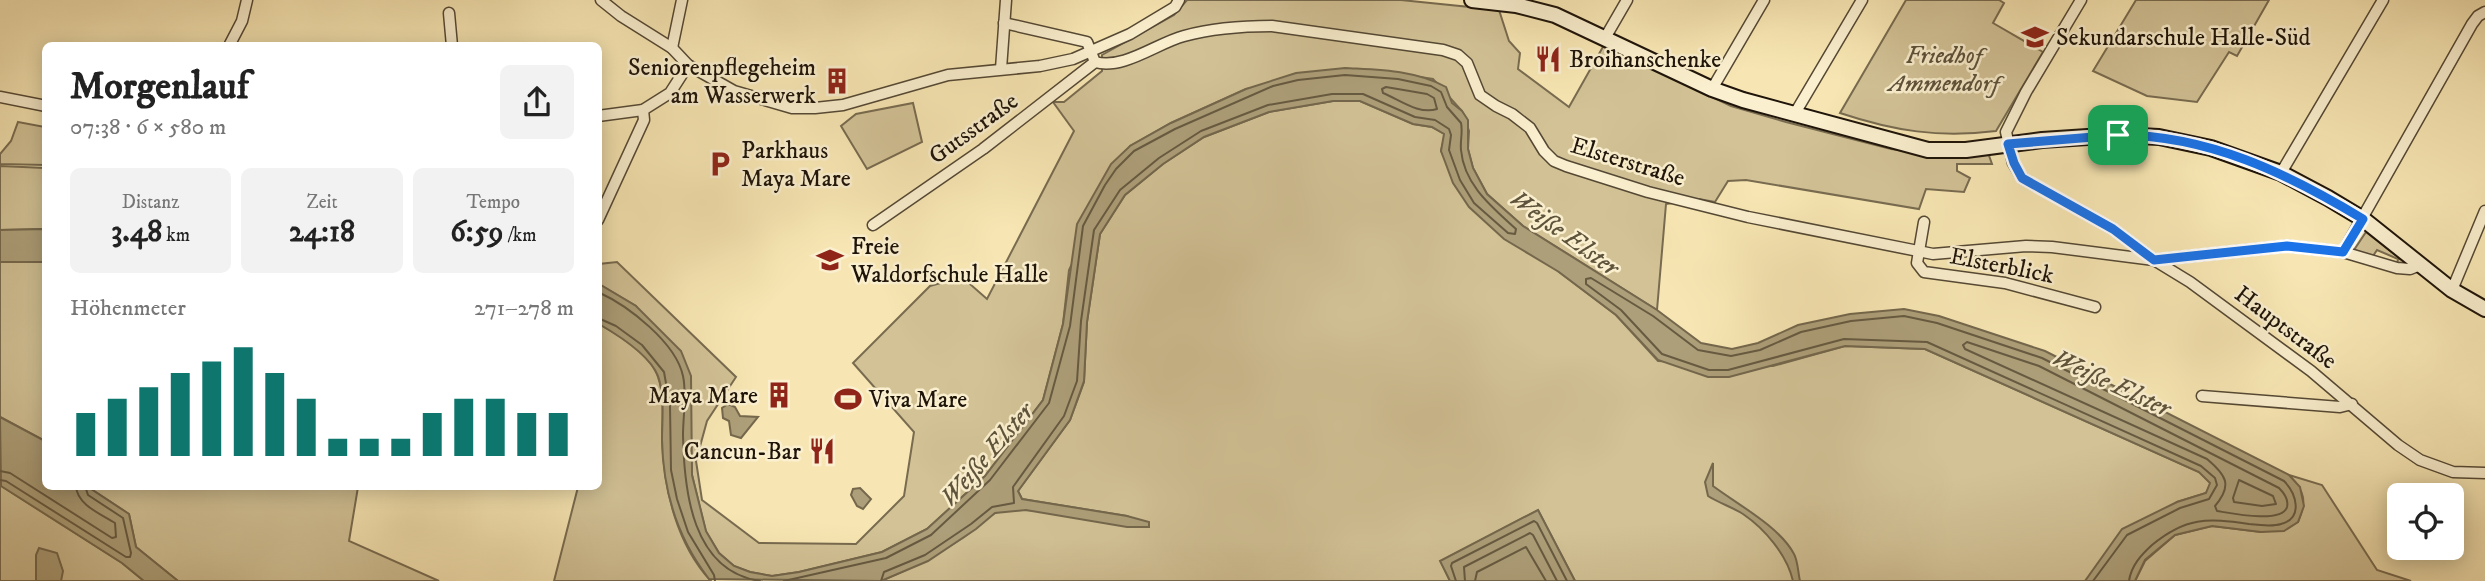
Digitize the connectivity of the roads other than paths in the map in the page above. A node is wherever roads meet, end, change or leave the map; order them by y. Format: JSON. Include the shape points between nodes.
{"nodes":[{"id":1,"x":247,"y":0,"type":"edge"},
{"id":2,"x":601,"y":0,"type":"edge"},
{"id":3,"x":682,"y":0,"type":"edge"},
{"id":4,"x":1006,"y":0,"type":"edge"},
{"id":5,"x":1179,"y":0,"type":"edge"},
{"id":6,"x":1472,"y":0,"type":"edge"},
{"id":7,"x":1627,"y":0,"type":"edge"},
{"id":8,"x":1764,"y":0,"type":"edge"},
{"id":9,"x":1862,"y":0,"type":"edge"},
{"id":10,"x":2081,"y":0,"type":"edge"},
{"id":11,"x":2383,"y":0,"type":"edge"},
{"id":12,"x":2485,"y":12,"type":"edge"},
{"id":13,"x":449,"y":13,"type":"dead end"},
{"id":14,"x":1004,"y":23,"type":"junction"},
{"id":15,"x":1605,"y":38,"type":"junction"},
{"id":16,"x":231,"y":42,"type":"edge"},
{"id":17,"x":452,"y":42,"type":"edge"},
{"id":18,"x":672,"y":48,"type":"junction"},
{"id":19,"x":1094,"y":57,"type":"junction"},
{"id":20,"x":688,"y":65,"type":"junction"},
{"id":21,"x":1001,"y":69,"type":"junction"},
{"id":22,"x":1712,"y":89,"type":"junction"},
{"id":23,"x":0,"y":97,"type":"edge"},
{"id":24,"x":42,"y":105,"type":"edge"},
{"id":25,"x":643,"y":110,"type":"junction"},
{"id":26,"x":602,"y":115,"type":"edge"},
{"id":27,"x":1794,"y":115,"type":"junction"},
{"id":28,"x":2008,"y":144,"type":"junction"},
{"id":29,"x":2281,"y":173,"type":"junction"},
{"id":30,"x":602,"y":211,"type":"edge"},
{"id":31,"x":2485,"y":211,"type":"edge"},
{"id":32,"x":2363,"y":219,"type":"junction"},
{"id":33,"x":1924,"y":222,"type":"dead end"},
{"id":34,"x":873,"y":225,"type":"dead end"},
{"id":35,"x":1919,"y":251,"type":"junction"},
{"id":36,"x":2343,"y":252,"type":"junction"},
{"id":37,"x":2154,"y":260,"type":"junction"},
{"id":38,"x":2420,"y":265,"type":"junction"},
{"id":39,"x":2452,"y":290,"type":"junction"},
{"id":40,"x":2095,"y":307,"type":"dead end"},
{"id":41,"x":2485,"y":309,"type":"edge"},
{"id":42,"x":2202,"y":396,"type":"dead end"},
{"id":43,"x":2351,"y":404,"type":"junction"},
{"id":44,"x":2485,"y":473,"type":"edge"}],
"edges":[{"from":1,"to":16,"type":"street"},
{"from":2,"to":18,"type":"street"},
{"from":3,"to":18,"type":"street"},
{"from":4,"to":14,"type":"street"},
{"from":5,"to":19,"type":"street","via":[[1154,21]]},
{"from":6,"to":15,"type":"street","via":[[1541,10]]},
{"from":7,"to":15,"type":"street"},
{"from":8,"to":22,"type":"street"},
{"from":9,"to":27,"type":"street"},
{"from":10,"to":28,"type":"street","via":[[2013,117],[2006,132]]},
{"from":11,"to":29,"type":"street"},
{"from":12,"to":32,"type":"street","via":[[2472,24]]},
{"from":13,"to":17,"type":"street"},
{"from":14,"to":19,"type":"street","via":[[1083,40]]},
{"from":14,"to":21,"type":"street"},
{"from":15,"to":22,"type":"street"},
{"from":18,"to":20,"type":"street"},
{"from":19,"to":21,"type":"street"},
{"from":19,"to":34,"type":"street","name":"Gutsstraße","via":[[983,149]]},
{"from":19,"to":35,"type":"street","name":"Elsterstraße","via":[[1102,64],[1128,59],[1184,36],[1245,26],[1443,50],[1467,63],[1480,95],[1530,128],[1544,152],[1566,166],[1748,217]]},
{"from":20,"to":21,"type":"street","via":[[734,91],[792,108],[843,105],[948,75]]},
{"from":20,"to":25,"type":"street","via":[[670,93]]},
{"from":22,"to":27,"type":"street"},
{"from":23,"to":24,"type":"street"},
{"from":25,"to":26,"type":"street"},
{"from":25,"to":30,"type":"street","via":[[645,120]]},
{"from":27,"to":28,"type":"street","via":[[1928,150]]},
{"from":28,"to":29,"type":"street","via":[[2118,135],[2159,137],[2211,148]]},
{"from":28,"to":37,"type":"street","name":"Hauptstraße","via":[[2022,178],[2113,229]]},
{"from":29,"to":32,"type":"street"},
{"from":31,"to":39,"type":"street"},
{"from":32,"to":36,"type":"street"},
{"from":32,"to":38,"type":"street"},
{"from":33,"to":35,"type":"street"},
{"from":35,"to":37,"type":"street","name":"Elsterstraße","via":[[1933,254],[2026,246]]},
{"from":35,"to":40,"type":"street","name":"Elsterblick","via":[[1917,263],[1924,272],[2005,283]]},
{"from":36,"to":37,"type":"street","name":"Elsterstraße","via":[[2287,246]]},
{"from":36,"to":38,"type":"street","name":"Elsterstraße","via":[[2397,268]]},
{"from":37,"to":43,"type":"street","name":"Hauptstraße","via":[[2267,338]]},
{"from":38,"to":39,"type":"street"},
{"from":39,"to":41,"type":"street"},
{"from":42,"to":43,"type":"street","via":[[2340,407]]},
{"from":43,"to":44,"type":"street","name":"Hauptstraße","via":[[2420,460],[2453,472]]}]}
